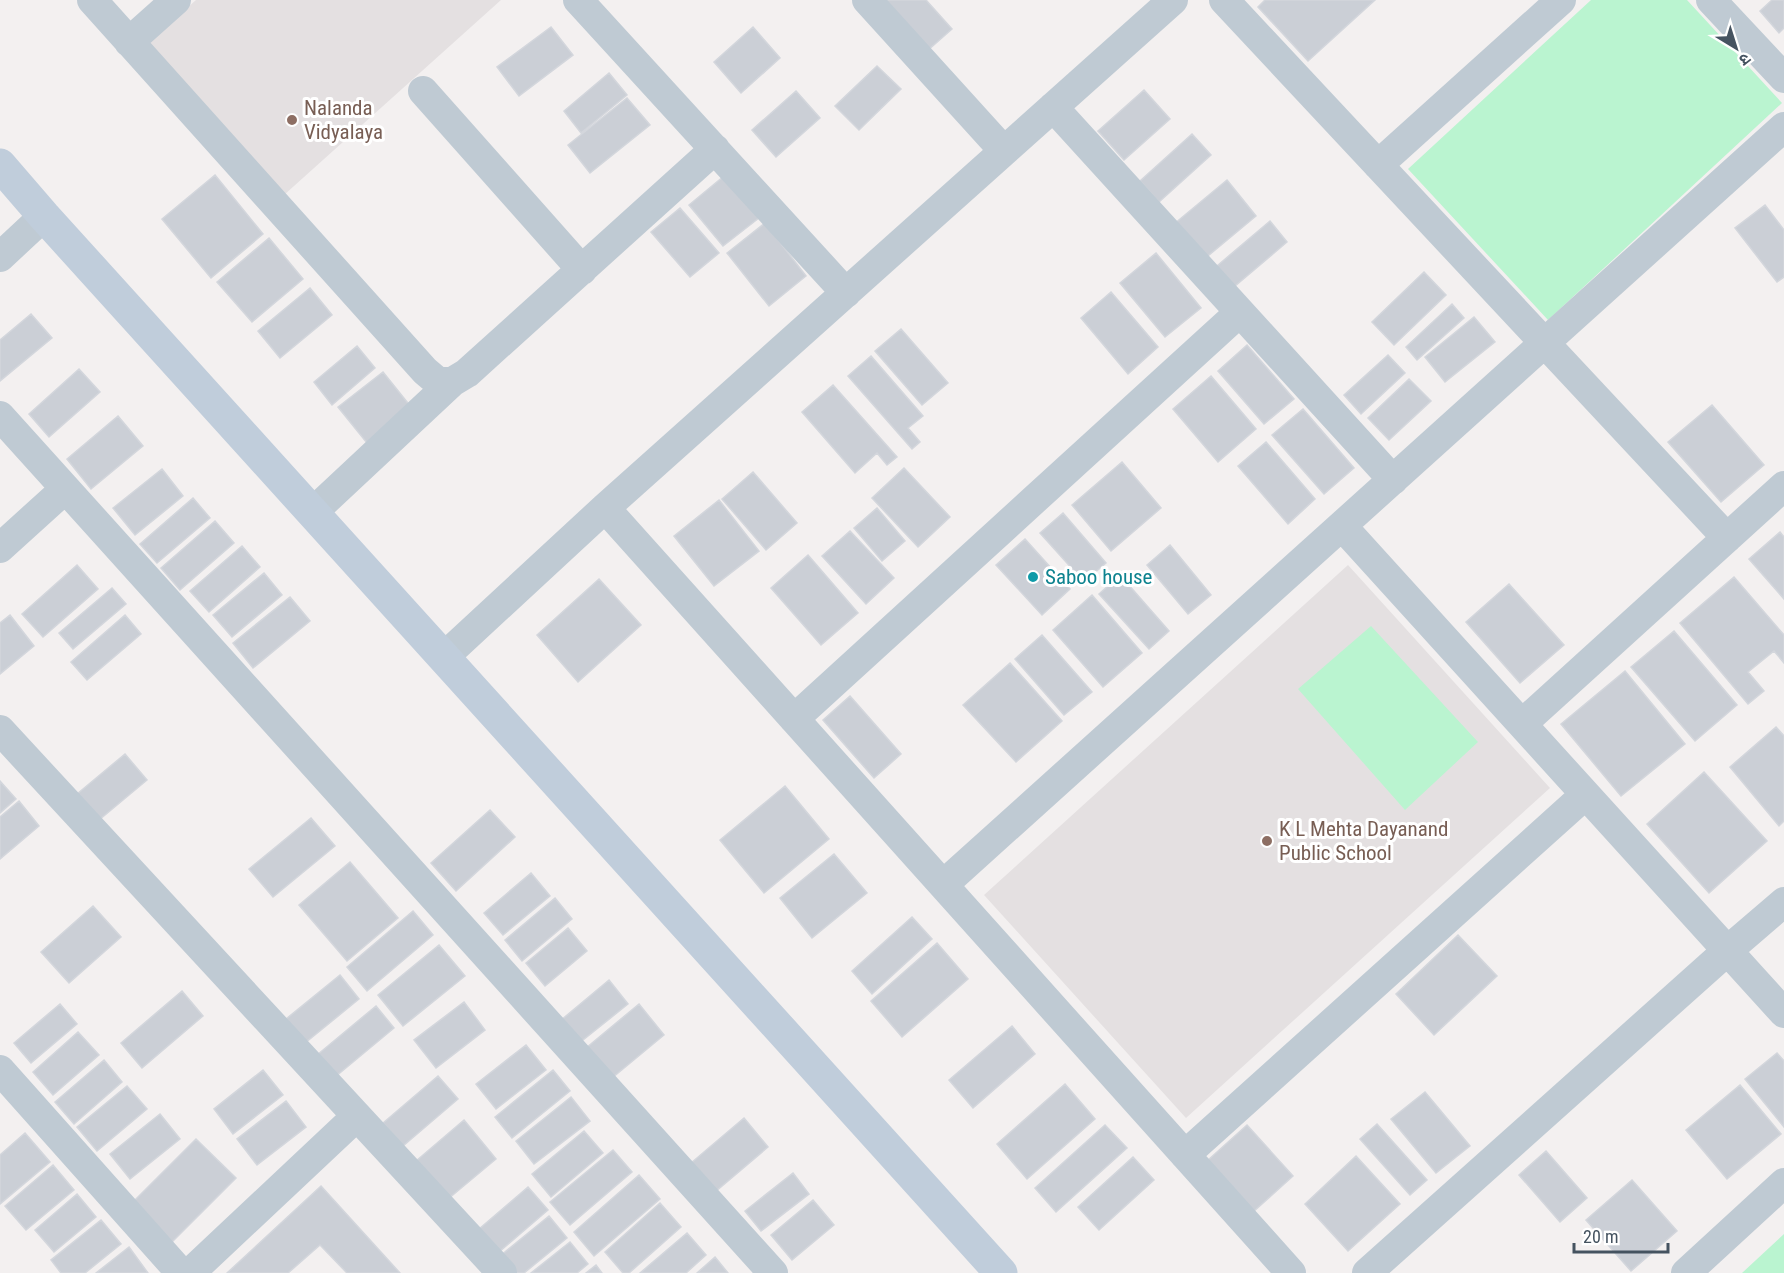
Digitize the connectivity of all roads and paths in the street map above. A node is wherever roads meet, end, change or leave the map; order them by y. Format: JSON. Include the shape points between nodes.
{"nodes":[{"id":1,"x":92,"y":0,"type":"edge"},
{"id":2,"x":176,"y":0,"type":"edge"},
{"id":3,"x":578,"y":0,"type":"edge"},
{"id":4,"x":867,"y":0,"type":"edge"},
{"id":5,"x":1173,"y":0,"type":"edge"},
{"id":6,"x":1224,"y":0,"type":"edge"},
{"id":7,"x":1561,"y":0,"type":"edge"},
{"id":8,"x":1711,"y":0,"type":"edge"},
{"id":9,"x":129,"y":42,"type":"junction"},
{"id":10,"x":1784,"y":78,"type":"edge"},
{"id":11,"x":423,"y":91,"type":"dead end"},
{"id":12,"x":1053,"y":107,"type":"junction"},
{"id":13,"x":1784,"y":128,"type":"edge"},
{"id":14,"x":715,"y":149,"type":"junction"},
{"id":15,"x":1004,"y":151,"type":"junction"},
{"id":16,"x":0,"y":165,"type":"edge"},
{"id":17,"x":1378,"y":165,"type":"junction"},
{"id":18,"x":44,"y":216,"type":"junction"},
{"id":19,"x":0,"y":257,"type":"edge"},
{"id":20,"x":582,"y":270,"type":"junction"},
{"id":21,"x":846,"y":292,"type":"junction"},
{"id":22,"x":1240,"y":312,"type":"junction"},
{"id":23,"x":1545,"y":344,"type":"junction"},
{"id":24,"x":452,"y":382,"type":"junction"},
{"id":25,"x":0,"y":416,"type":"edge"},
{"id":26,"x":1393,"y":480,"type":"junction"},
{"id":27,"x":1784,"y":486,"type":"edge"},
{"id":28,"x":66,"y":489,"type":"junction"},
{"id":29,"x":604,"y":507,"type":"junction"},
{"id":30,"x":313,"y":512,"type":"junction"},
{"id":31,"x":1342,"y":526,"type":"junction"},
{"id":32,"x":1727,"y":538,"type":"junction"},
{"id":33,"x":0,"y":548,"type":"edge"},
{"id":34,"x":444,"y":657,"type":"junction"},
{"id":35,"x":794,"y":719,"type":"junction"},
{"id":36,"x":1522,"y":724,"type":"junction"},
{"id":37,"x":0,"y":730,"type":"edge"},
{"id":38,"x":1586,"y":795,"type":"junction"},
{"id":39,"x":943,"y":885,"type":"junction"},
{"id":40,"x":1784,"y":902,"type":"edge"},
{"id":41,"x":1727,"y":951,"type":"junction"},
{"id":42,"x":1784,"y":1013,"type":"edge"},
{"id":43,"x":0,"y":1070,"type":"edge"},
{"id":44,"x":357,"y":1116,"type":"junction"},
{"id":45,"x":1185,"y":1155,"type":"junction"},
{"id":46,"x":1784,"y":1183,"type":"edge"},
{"id":47,"x":181,"y":1273,"type":"edge"},
{"id":48,"x":190,"y":1273,"type":"edge"},
{"id":49,"x":502,"y":1273,"type":"edge"},
{"id":50,"x":773,"y":1273,"type":"edge"},
{"id":51,"x":1001,"y":1273,"type":"edge"},
{"id":52,"x":1291,"y":1273,"type":"edge"},
{"id":53,"x":1367,"y":1273,"type":"edge"},
{"id":54,"x":1686,"y":1273,"type":"edge"}],
"edges":[{"from":1,"to":9,"type":"street"},
{"from":2,"to":9,"type":"street"},
{"from":3,"to":14,"type":"street"},
{"from":4,"to":15,"type":"street"},
{"from":5,"to":12,"type":"street"},
{"from":6,"to":17,"type":"street"},
{"from":7,"to":17,"type":"street"},
{"from":8,"to":10,"type":"street"},
{"from":9,"to":24,"type":"street","via":[[426,371],[438,382]]},
{"from":11,"to":20,"type":"street"},
{"from":12,"to":15,"type":"street"},
{"from":12,"to":22,"type":"street"},
{"from":13,"to":23,"type":"street"},
{"from":14,"to":20,"type":"street"},
{"from":14,"to":21,"type":"street"},
{"from":15,"to":21,"type":"street"},
{"from":16,"to":18,"type":"street"},
{"from":17,"to":23,"type":"street"},
{"from":18,"to":19,"type":"street"},
{"from":18,"to":30,"type":"street"},
{"from":20,"to":24,"type":"street"},
{"from":21,"to":29,"type":"street"},
{"from":22,"to":26,"type":"street"},
{"from":22,"to":35,"type":"street"},
{"from":23,"to":26,"type":"street"},
{"from":23,"to":32,"type":"street"},
{"from":24,"to":30,"type":"street"},
{"from":25,"to":28,"type":"street"},
{"from":26,"to":31,"type":"street"},
{"from":27,"to":32,"type":"street"},
{"from":28,"to":33,"type":"street"},
{"from":28,"to":50,"type":"street"},
{"from":29,"to":34,"type":"street"},
{"from":29,"to":35,"type":"street"},
{"from":30,"to":34,"type":"street"},
{"from":31,"to":36,"type":"street"},
{"from":31,"to":39,"type":"street"},
{"from":32,"to":36,"type":"street"},
{"from":34,"to":51,"type":"street"},
{"from":35,"to":39,"type":"street"},
{"from":36,"to":38,"type":"street"},
{"from":37,"to":44,"type":"street"},
{"from":38,"to":41,"type":"street"},
{"from":38,"to":45,"type":"street"},
{"from":39,"to":45,"type":"street"},
{"from":40,"to":41,"type":"street"},
{"from":41,"to":42,"type":"street"},
{"from":41,"to":53,"type":"street"},
{"from":43,"to":47,"type":"street"},
{"from":44,"to":48,"type":"street"},
{"from":44,"to":49,"type":"street"},
{"from":45,"to":52,"type":"street"},
{"from":46,"to":54,"type":"street"}]}
